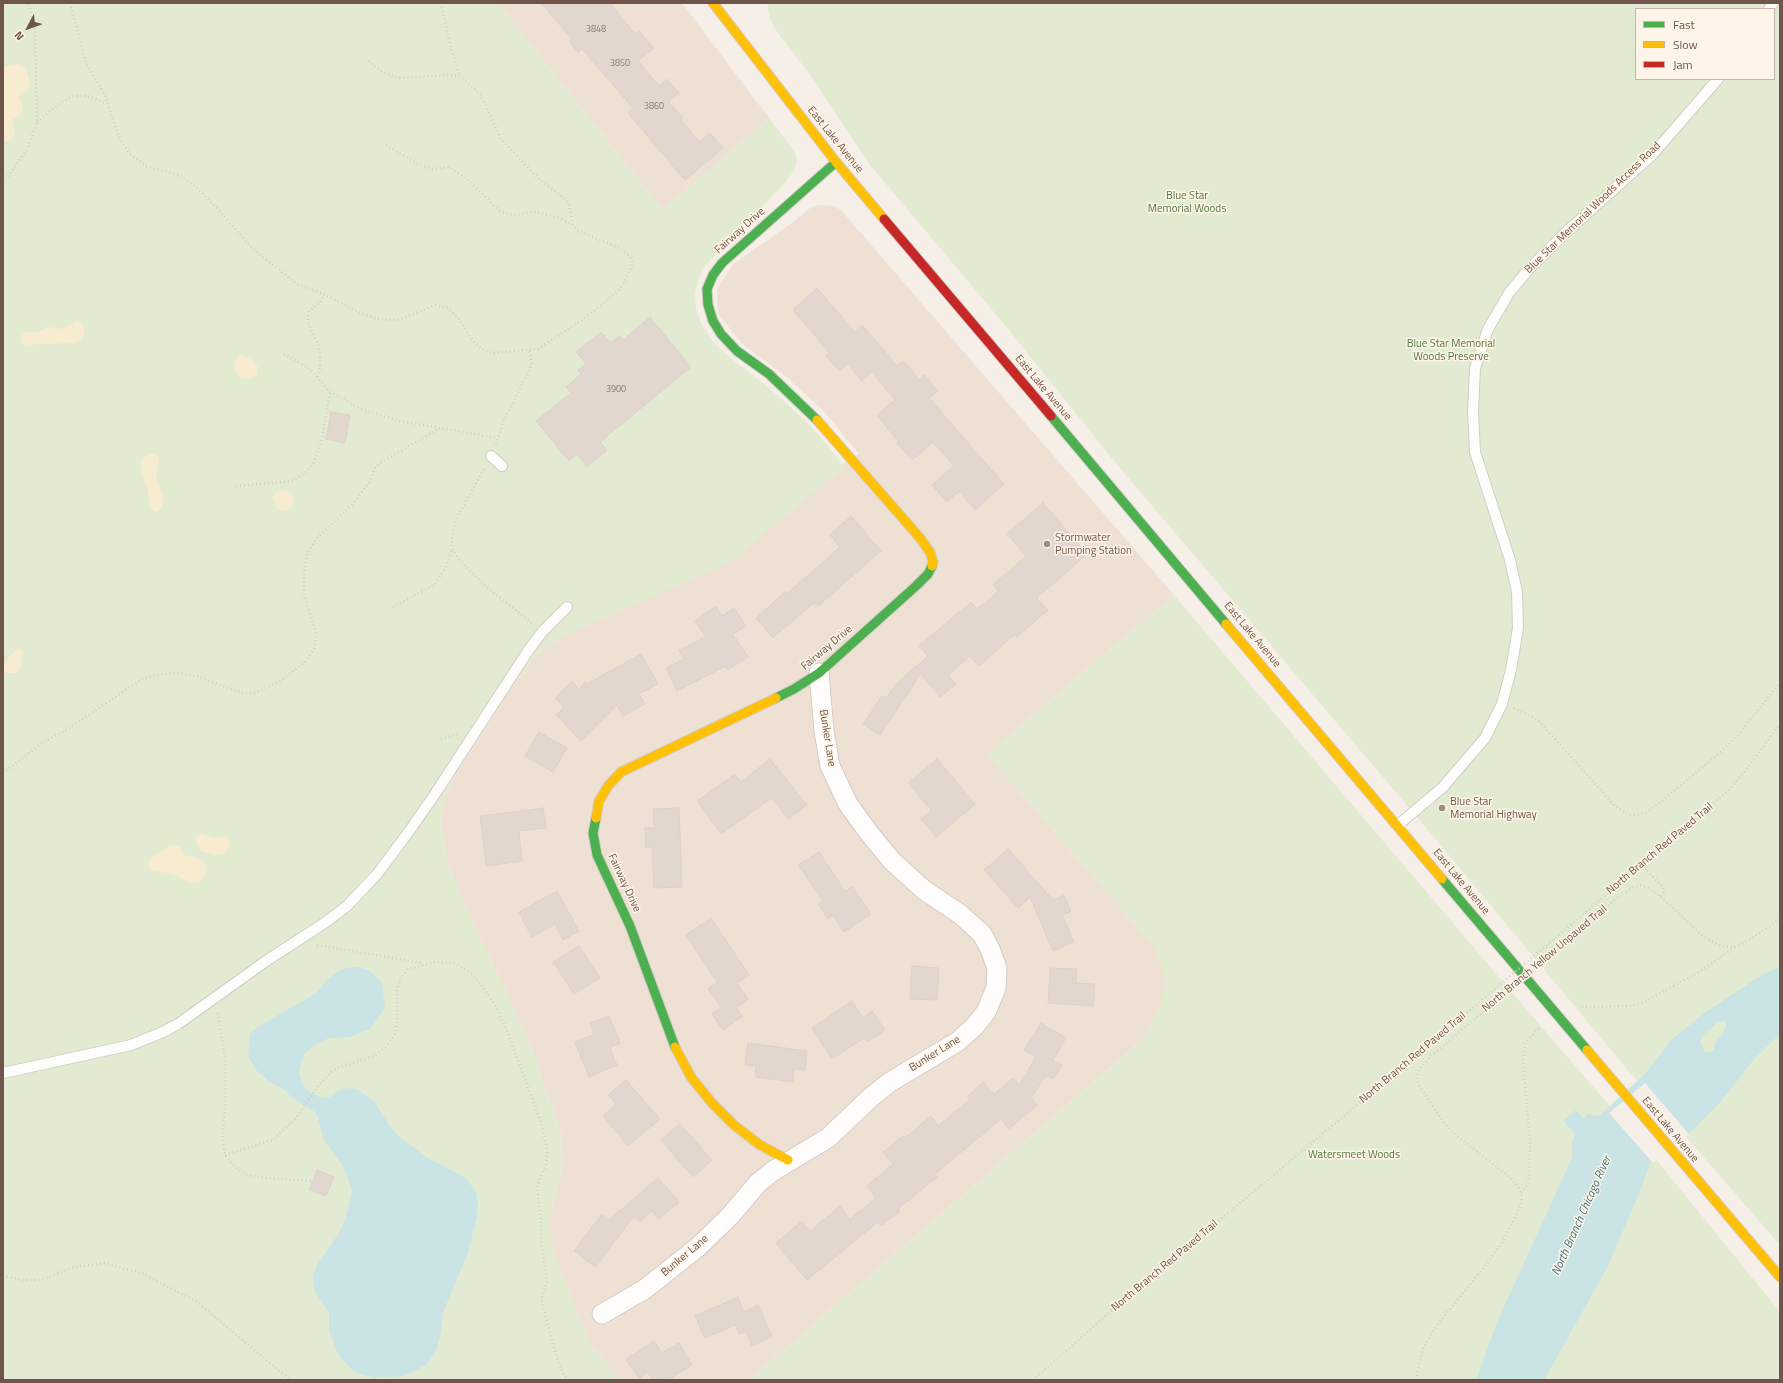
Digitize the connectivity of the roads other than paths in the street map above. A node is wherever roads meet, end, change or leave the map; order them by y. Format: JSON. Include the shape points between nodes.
{"nodes":[{"id":1,"x":713,"y":3,"type":"edge"},
{"id":2,"x":1717,"y":80,"type":"edge"},
{"id":3,"x":836,"y":162,"type":"junction"},
{"id":4,"x":491,"y":456,"type":"road end"},
{"id":5,"x":502,"y":466,"type":"dead end"},
{"id":6,"x":567,"y":606,"type":"dead end"},
{"id":7,"x":819,"y":673,"type":"junction"},
{"id":8,"x":1398,"y":825,"type":"junction"},
{"id":9,"x":3,"y":1073,"type":"edge"},
{"id":10,"x":788,"y":1160,"type":"junction"},
{"id":11,"x":1780,"y":1276,"type":"edge"},
{"id":12,"x":602,"y":1314,"type":"dead end"}],
"edges":[{"from":1,"to":3,"type":"main road","name":"East Lake Avenue"},
{"from":2,"to":8,"type":"lane","name":"Blue Star Memorial Woods Access Road","via":[[1653,154],[1563,234],[1528,270],[1509,293],[1488,329],[1475,368],[1475,452],[1510,560],[1517,592],[1518,628],[1510,678],[1502,704],[1485,738],[1466,763]]},
{"from":3,"to":7,"type":"main road","name":"Fairway Drive","via":[[722,263],[707,289],[708,305],[721,334],[737,351],[769,374],[829,432],[930,552],[933,562],[928,574]]},
{"from":3,"to":8,"type":"main road","name":"East Lake Avenue"},
{"from":4,"to":5,"type":"lane"},
{"from":6,"to":9,"type":"lane","via":[[543,631],[524,658],[436,794],[378,873],[347,906],[178,1024],[149,1039]]},
{"from":7,"to":10,"type":"street","name":"Bunker Lane","via":[[830,766],[848,804],[892,861],[924,890],[960,914],[982,934],[997,968],[996,988],[986,1012],[957,1042],[890,1082],[828,1138],[814,1148]]},
{"from":7,"to":10,"type":"main road","name":"Fairway Drive","via":[[794,689],[621,772],[599,801],[593,833],[597,855],[633,932],[676,1049],[691,1077],[734,1125],[760,1145]]},
{"from":8,"to":11,"type":"main road","name":"East Lake Avenue"},
{"from":10,"to":12,"type":"street","name":"Bunker Lane","via":[[758,1183],[730,1216],[698,1247],[645,1289]]}]}
